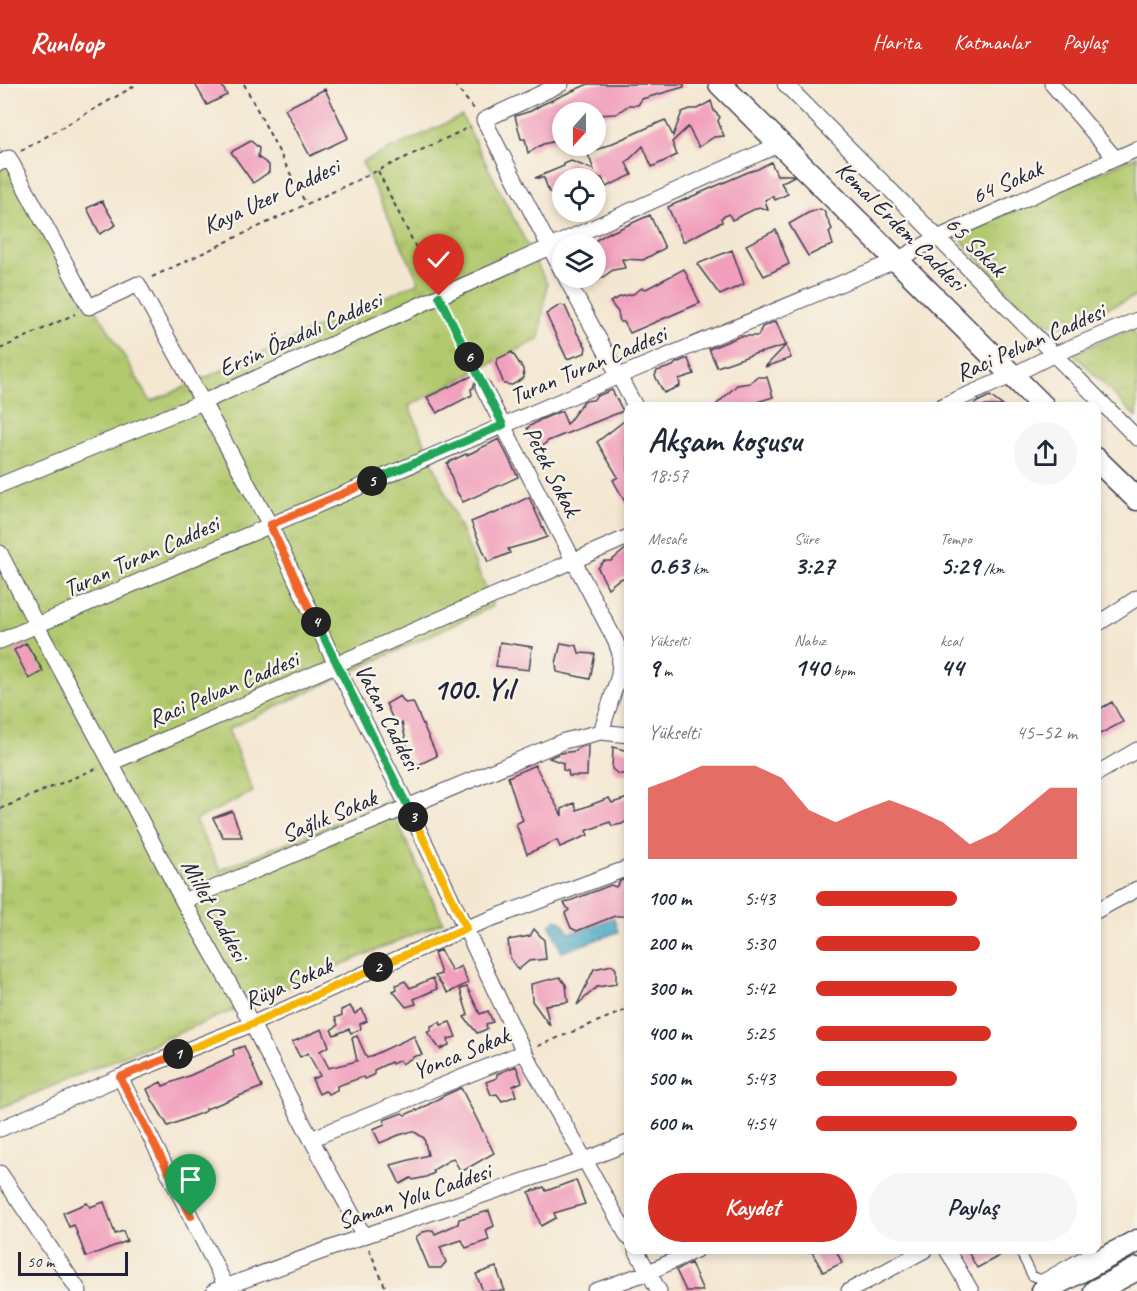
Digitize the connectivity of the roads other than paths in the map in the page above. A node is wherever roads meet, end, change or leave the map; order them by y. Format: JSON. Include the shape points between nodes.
{"nodes":[{"id":1,"x":561,"y":84,"type":"edge"},
{"id":2,"x":720,"y":84,"type":"edge"},
{"id":3,"x":785,"y":84,"type":"edge"},
{"id":4,"x":1052,"y":84,"type":"edge"},
{"id":5,"x":780,"y":144,"type":"junction"},
{"id":6,"x":1137,"y":149,"type":"edge"},
{"id":7,"x":1115,"y":158,"type":"junction"},
{"id":8,"x":4,"y":160,"type":"edge"},
{"id":9,"x":937,"y":238,"type":"junction"},
{"id":10,"x":549,"y":247,"type":"junction"},
{"id":11,"x":552,"y":253,"type":"edge"},
{"id":12,"x":897,"y":260,"type":"junction"},
{"id":13,"x":571,"y":288,"type":"edge"},
{"id":14,"x":1137,"y":320,"type":"edge"},
{"id":15,"x":1053,"y":355,"type":"junction"},
{"id":16,"x":619,"y":376,"type":"junction"},
{"id":17,"x":1011,"y":376,"type":"junction"},
{"id":18,"x":483,"y":387,"type":"road end"},
{"id":19,"x":203,"y":402,"type":"junction"},
{"id":20,"x":633,"y":402,"type":"edge"},
{"id":21,"x":951,"y":402,"type":"edge"},
{"id":22,"x":1039,"y":402,"type":"edge"},
{"id":23,"x":1101,"y":402,"type":"edge"},
{"id":24,"x":1101,"y":402,"type":"edge"},
{"id":25,"x":503,"y":425,"type":"junction"},
{"id":26,"x":1137,"y":438,"type":"edge"},
{"id":27,"x":1101,"y":464,"type":"edge"},
{"id":28,"x":0,"y":485,"type":"edge"},
{"id":29,"x":1137,"y":499,"type":"edge"},
{"id":30,"x":270,"y":525,"type":"junction"},
{"id":31,"x":624,"y":539,"type":"edge"},
{"id":32,"x":0,"y":553,"type":"edge"},
{"id":33,"x":574,"y":561,"type":"junction"},
{"id":34,"x":1137,"y":598,"type":"edge"},
{"id":35,"x":1101,"y":622,"type":"edge"},
{"id":36,"x":37,"y":626,"type":"junction"},
{"id":37,"x":0,"y":641,"type":"edge"},
{"id":38,"x":336,"y":665,"type":"junction"},
{"id":39,"x":601,"y":732,"type":"junction"},
{"id":40,"x":624,"y":735,"type":"edge"},
{"id":41,"x":1137,"y":750,"type":"edge"},
{"id":42,"x":111,"y":763,"type":"junction"},
{"id":43,"x":1101,"y":771,"type":"edge"},
{"id":44,"x":408,"y":807,"type":"junction"},
{"id":45,"x":624,"y":869,"type":"edge"},
{"id":46,"x":1137,"y":889,"type":"edge"},
{"id":47,"x":183,"y":901,"type":"junction"},
{"id":48,"x":1101,"y":908,"type":"edge"},
{"id":49,"x":466,"y":928,"type":"junction"},
{"id":50,"x":252,"y":1024,"type":"junction"},
{"id":51,"x":524,"y":1052,"type":"junction"},
{"id":52,"x":120,"y":1077,"type":"junction"},
{"id":53,"x":0,"y":1129,"type":"edge"},
{"id":54,"x":311,"y":1138,"type":"junction"},
{"id":55,"x":624,"y":1145,"type":"edge"},
{"id":56,"x":585,"y":1160,"type":"junction"},
{"id":57,"x":0,"y":1173,"type":"edge"},
{"id":58,"x":624,"y":1230,"type":"edge"},
{"id":59,"x":364,"y":1236,"type":"junction"},
{"id":60,"x":1137,"y":1241,"type":"edge"},
{"id":61,"x":1101,"y":1248,"type":"edge"},
{"id":62,"x":638,"y":1254,"type":"edge"},
{"id":63,"x":687,"y":1254,"type":"edge"},
{"id":64,"x":918,"y":1254,"type":"edge"},
{"id":65,"x":949,"y":1254,"type":"edge"},
{"id":66,"x":1021,"y":1254,"type":"edge"},
{"id":67,"x":1088,"y":1254,"type":"edge"},
{"id":68,"x":1091,"y":1254,"type":"edge"},
{"id":69,"x":1137,"y":1269,"type":"edge"},
{"id":70,"x":649,"y":1272,"type":"junction"},
{"id":71,"x":220,"y":1288,"type":"edge"},
{"id":72,"x":79,"y":1291,"type":"edge"},
{"id":73,"x":596,"y":1291,"type":"edge"},
{"id":74,"x":659,"y":1291,"type":"edge"},
{"id":75,"x":849,"y":1291,"type":"edge"},
{"id":76,"x":971,"y":1291,"type":"edge"},
{"id":77,"x":1043,"y":1291,"type":"edge"},
{"id":78,"x":1095,"y":1291,"type":"edge"}],
"edges":[{"from":1,"to":10,"type":"street","via":[[484,120]]},
{"from":2,"to":5,"type":"main road","name":"Kemal Erdem Caddesi"},
{"from":3,"to":9,"type":"street","name":"65 Sokak"},
{"from":4,"to":7,"type":"street"},
{"from":5,"to":10,"type":"street","name":"Ersin Özadalı Caddesi"},
{"from":5,"to":12,"type":"main road","name":"Kemal Erdem Caddesi"},
{"from":6,"to":7,"type":"street","name":"64 Sokak"},
{"from":7,"to":9,"type":"street","name":"64 Sokak"},
{"from":8,"to":19,"type":"street","name":"Vatan Caddesi","via":[[89,307],[138,284]]},
{"from":9,"to":12,"type":"street","name":"64 Sokak"},
{"from":9,"to":15,"type":"street","name":"65 Sokak"},
{"from":10,"to":11,"type":"street"},
{"from":10,"to":19,"type":"street","name":"Ersin Özadalı Caddesi"},
{"from":12,"to":16,"type":"street","name":"Turan Turan Caddesi"},
{"from":12,"to":17,"type":"main road","name":"Kemal Erdem Caddesi"},
{"from":13,"to":16,"type":"street"},
{"from":14,"to":15,"type":"street","name":"Raci Pelvan Caddesi"},
{"from":15,"to":17,"type":"street","name":"Raci Pelvan Caddesi"},
{"from":15,"to":24,"type":"street","name":"65 Sokak"},
{"from":16,"to":20,"type":"street"},
{"from":16,"to":25,"type":"street","name":"Turan Turan Caddesi"},
{"from":17,"to":21,"type":"street","name":"Raci Pelvan Caddesi"},
{"from":17,"to":22,"type":"main road","name":"Kemal Erdem Caddesi"},
{"from":18,"to":25,"type":"street","name":"Petek Sokak"},
{"from":19,"to":28,"type":"street","name":"Ersin Özadalı Caddesi"},
{"from":19,"to":30,"type":"street","name":"Vatan Caddesi"},
{"from":23,"to":26,"type":"street","name":"65 Sokak"},
{"from":25,"to":30,"type":"street","name":"Turan Turan Caddesi"},
{"from":25,"to":33,"type":"street","name":"Petek Sokak"},
{"from":27,"to":29,"type":"main road"},
{"from":30,"to":36,"type":"street","name":"Turan Turan Caddesi"},
{"from":30,"to":38,"type":"street","name":"Vatan Caddesi"},
{"from":31,"to":33,"type":"street","name":"Raci Pelvan Caddesi"},
{"from":32,"to":36,"type":"street","name":"Millet Caddesi"},
{"from":33,"to":38,"type":"street","name":"Raci Pelvan Caddesi"},
{"from":33,"to":39,"type":"street","name":"Petek Sokak","via":[[620,654],[619,675]]},
{"from":34,"to":35,"type":"street"},
{"from":36,"to":37,"type":"street","name":"Turan Turan Caddesi"},
{"from":36,"to":42,"type":"street","name":"Millet Caddesi"},
{"from":38,"to":42,"type":"street","name":"Raci Pelvan Caddesi"},
{"from":38,"to":44,"type":"street","name":"Vatan Caddesi"},
{"from":39,"to":40,"type":"street","name":"Sağlık Sokak"},
{"from":39,"to":44,"type":"street","name":"Sağlık Sokak","via":[[564,741]]},
{"from":41,"to":43,"type":"street"},
{"from":42,"to":47,"type":"street","name":"Millet Caddesi"},
{"from":44,"to":47,"type":"street","name":"Sağlık Sokak"},
{"from":44,"to":49,"type":"street","name":"Vatan Caddesi"},
{"from":45,"to":49,"type":"street","name":"Rüya Sokak"},
{"from":46,"to":48,"type":"street"},
{"from":47,"to":50,"type":"street","name":"Millet Caddesi"},
{"from":49,"to":50,"type":"street","name":"Rüya Sokak"},
{"from":49,"to":51,"type":"street","name":"Vatan Caddesi"},
{"from":50,"to":52,"type":"street","name":"Rüya Sokak"},
{"from":50,"to":54,"type":"street","name":"Millet Caddesi"},
{"from":51,"to":54,"type":"street","name":"Yonca Sokak"},
{"from":51,"to":56,"type":"street","name":"Vatan Caddesi"},
{"from":52,"to":53,"type":"street","name":"Rüya Sokak"},
{"from":52,"to":71,"type":"street"},
{"from":54,"to":59,"type":"street","name":"Millet Caddesi"},
{"from":55,"to":56,"type":"street","name":"Saman Yolu Caddesi"},
{"from":56,"to":58,"type":"street","name":"Vatan Caddesi"},
{"from":56,"to":59,"type":"street","name":"Saman Yolu Caddesi"},
{"from":57,"to":72,"type":"street"},
{"from":59,"to":71,"type":"street","name":"Saman Yolu Caddesi"},
{"from":60,"to":61,"type":"main road"},
{"from":62,"to":70,"type":"street"},
{"from":63,"to":70,"type":"street"},
{"from":64,"to":75,"type":"street"},
{"from":65,"to":76,"type":"street"},
{"from":66,"to":67,"type":"lane","via":[[1032,1276],[1041,1279]]},
{"from":68,"to":77,"type":"main road"},
{"from":69,"to":78,"type":"main road"},
{"from":70,"to":73,"type":"street"},
{"from":70,"to":74,"type":"street"}]}
